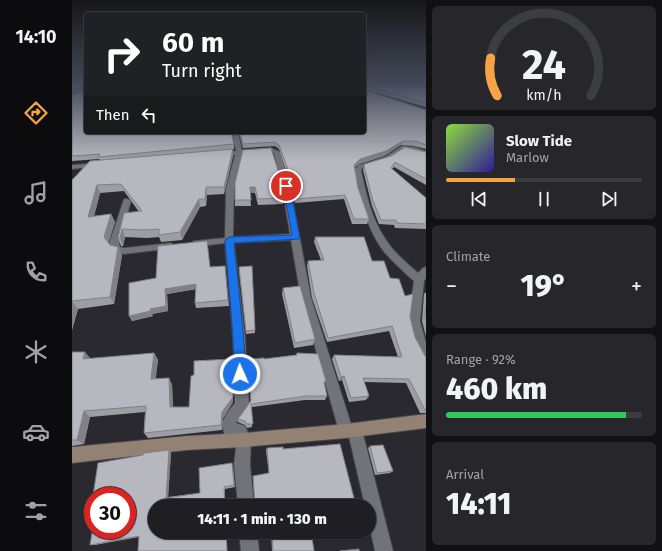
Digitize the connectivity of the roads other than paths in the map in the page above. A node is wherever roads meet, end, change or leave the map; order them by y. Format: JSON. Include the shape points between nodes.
{"nodes":[{"id":1,"x":235,"y":134,"type":"edge"},
{"id":2,"x":239,"y":152,"type":"junction"},
{"id":3,"x":426,"y":153,"type":"edge"},
{"id":4,"x":215,"y":154,"type":"edge"},
{"id":5,"x":104,"y":164,"type":"edge"},
{"id":6,"x":72,"y":167,"type":"edge"},
{"id":7,"x":127,"y":201,"type":"edge"},
{"id":8,"x":296,"y":238,"type":"junction"},
{"id":9,"x":229,"y":240,"type":"junction"},
{"id":10,"x":422,"y":275,"type":"edge"},
{"id":11,"x":426,"y":356,"type":"edge"},
{"id":12,"x":426,"y":421,"type":"edge"},
{"id":13,"x":351,"y":430,"type":"junction"},
{"id":14,"x":244,"y":440,"type":"junction"},
{"id":15,"x":72,"y":455,"type":"edge"},
{"id":16,"x":245,"y":499,"type":"edge"},
{"id":17,"x":249,"y":539,"type":"edge"},
{"id":18,"x":250,"y":551,"type":"edge"},
{"id":19,"x":384,"y":551,"type":"edge"}],
"edges":[{"from":1,"to":2,"type":"street"},
{"from":2,"to":4,"type":"street"},
{"from":2,"to":8,"type":"street","via":[[277,152]]},
{"from":2,"to":9,"type":"street","via":[[230,189]]},
{"from":3,"to":10,"type":"street","via":[[402,148],[387,158],[361,166],[357,170],[362,194],[381,241],[387,250]]},
{"from":5,"to":6,"type":"street"},
{"from":7,"to":9,"type":"street","via":[[114,244],[117,249],[124,251]]},
{"from":8,"to":9,"type":"street"},
{"from":8,"to":13,"type":"street","via":[[306,298]]},
{"from":9,"to":14,"type":"street","via":[[239,337],[242,404],[229,421],[230,431],[240,431]]},
{"from":10,"to":11,"type":"street","via":[[414,321]]},
{"from":12,"to":13,"type":"street"},
{"from":13,"to":14,"type":"street"},
{"from":13,"to":19,"type":"street"},
{"from":14,"to":15,"type":"street"},
{"from":14,"to":16,"type":"street","via":[[242,464]]},
{"from":17,"to":18,"type":"street"}]}
